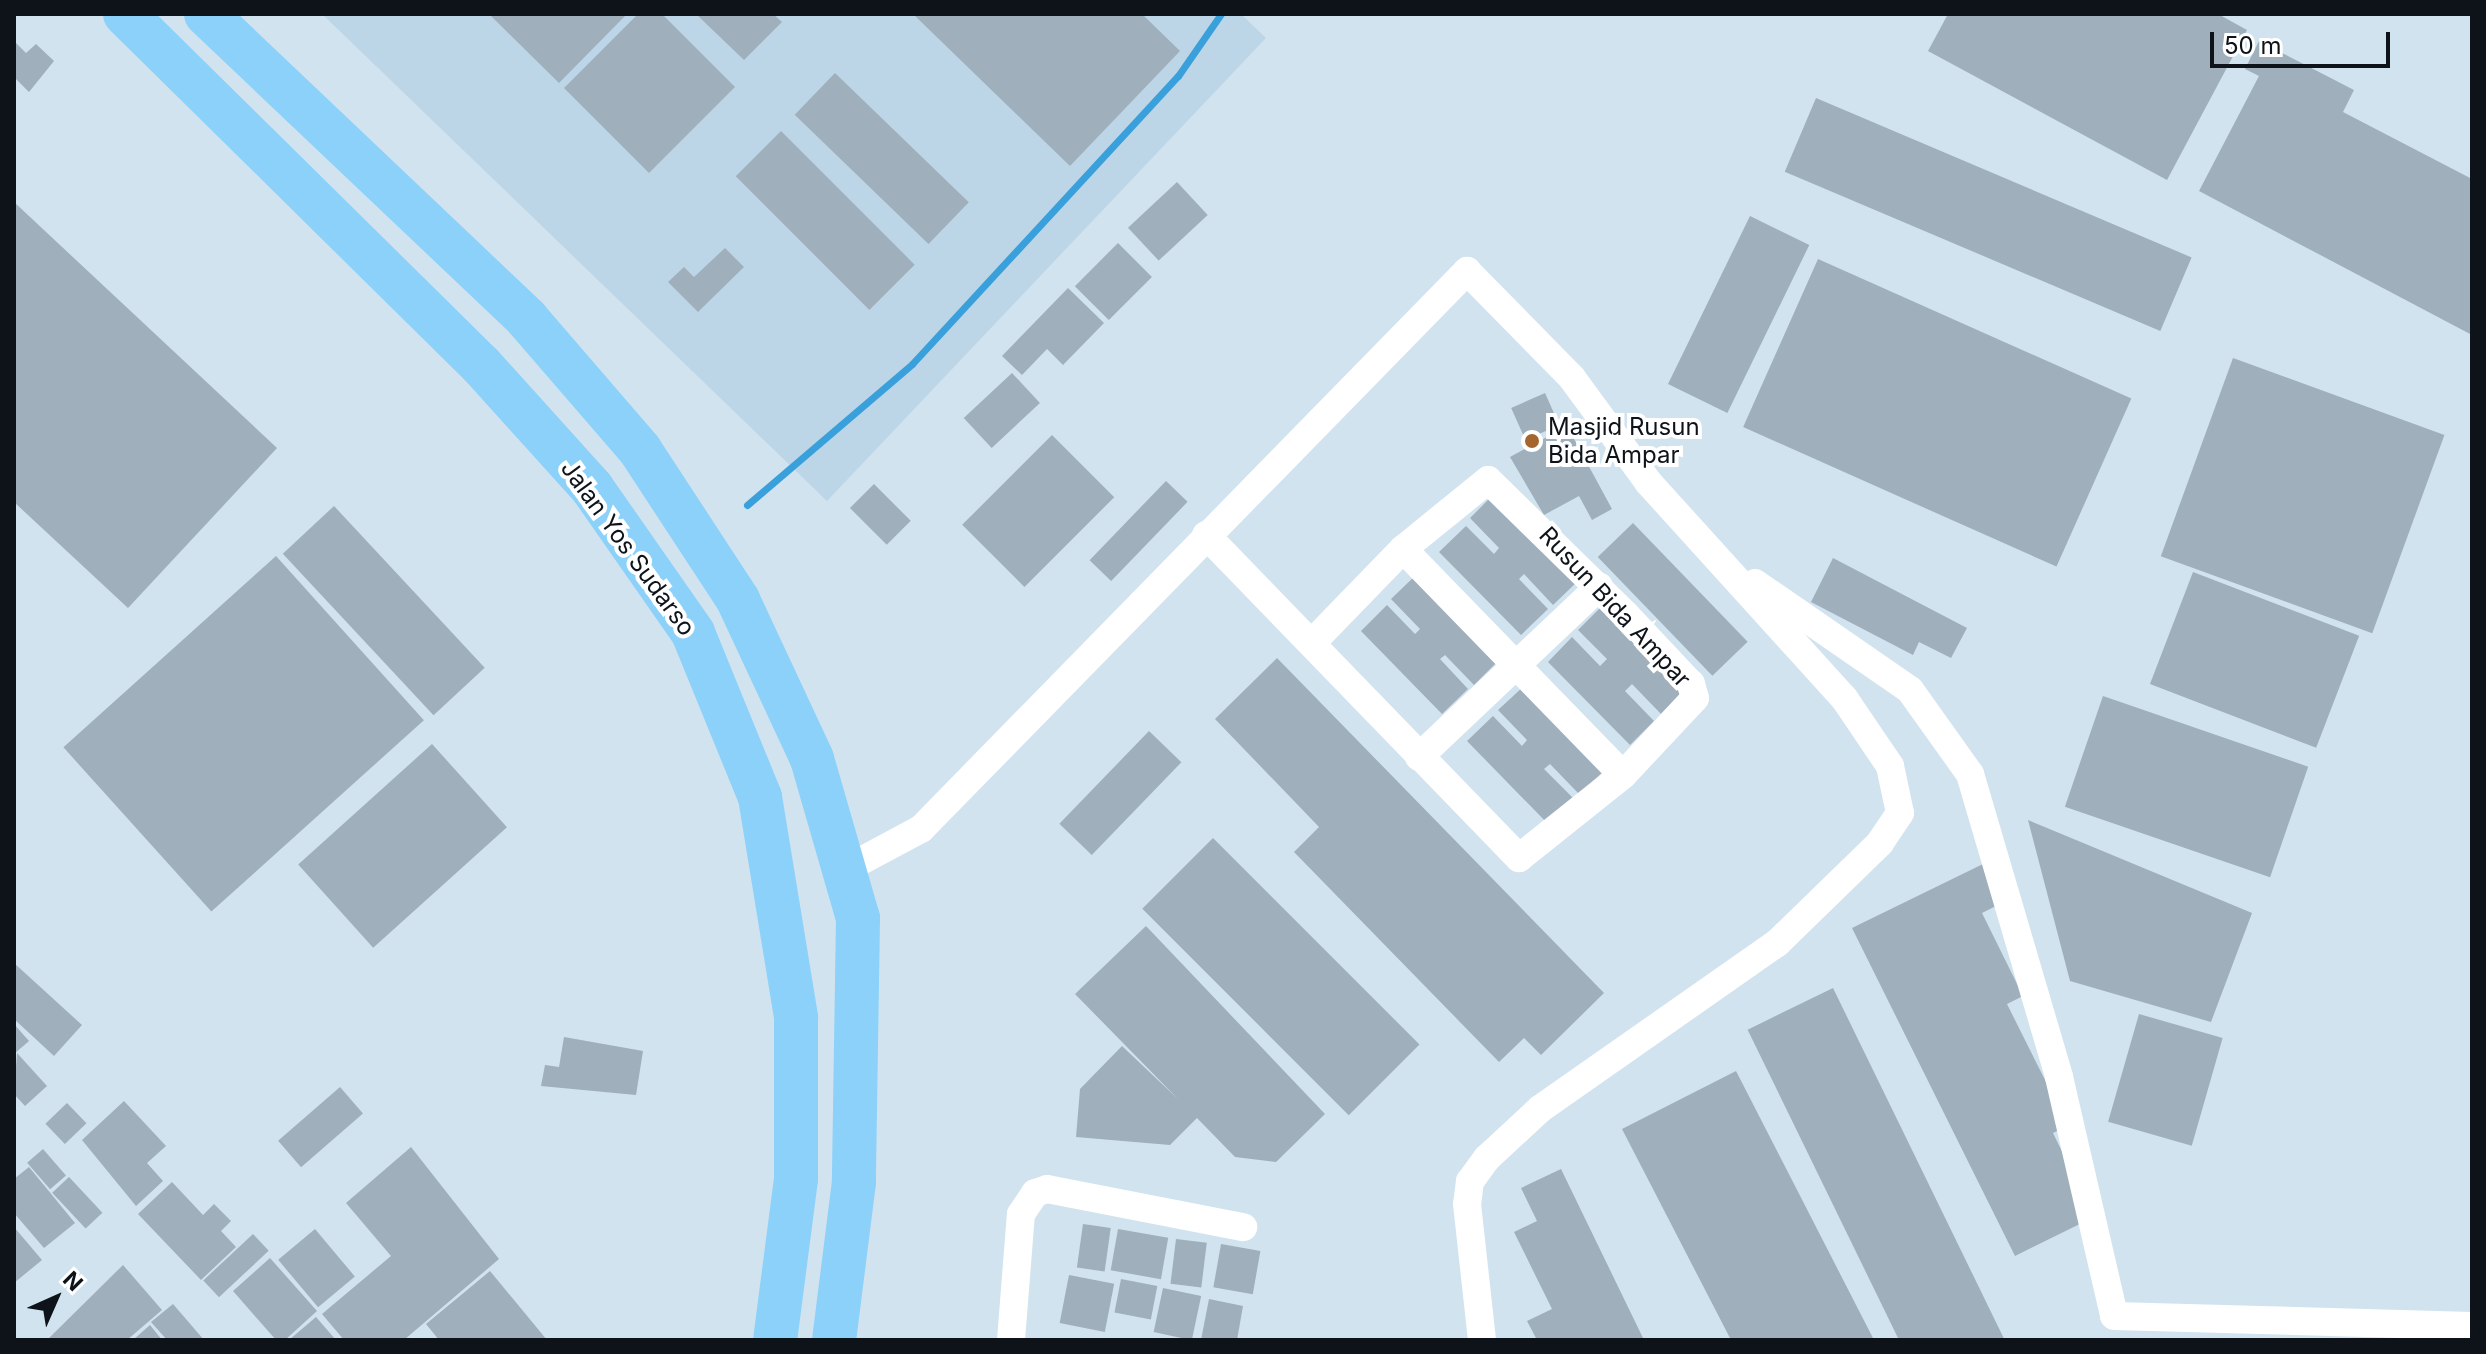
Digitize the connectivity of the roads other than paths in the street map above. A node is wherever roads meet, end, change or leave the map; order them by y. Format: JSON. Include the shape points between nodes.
{"nodes":[{"id":1,"x":125,"y":14,"type":"edge"},
{"id":2,"x":206,"y":14,"type":"edge"},
{"id":3,"x":527,"y":319,"type":"junction"},
{"id":4,"x":481,"y":365,"type":"junction"},
{"id":5,"x":1206,"y":535,"type":"junction"},
{"id":6,"x":1705,"y":547,"type":"junction"},
{"id":7,"x":1403,"y":549,"type":"junction"},
{"id":8,"x":1599,"y":587,"type":"junction"},
{"id":9,"x":756,"y":638,"type":"junction"},
{"id":10,"x":1312,"y":643,"type":"junction"},
{"id":11,"x":1516,"y":665,"type":"junction"},
{"id":12,"x":707,"y":666,"type":"junction"},
{"id":13,"x":1419,"y":757,"type":"junction"},
{"id":14,"x":1623,"y":775,"type":"junction"},
{"id":15,"x":846,"y":869,"type":"junction"},
{"id":16,"x":1243,"y":1227,"type":"dead end"},
{"id":17,"x":2472,"y":1326,"type":"edge"},
{"id":18,"x":775,"y":1340,"type":"edge"},
{"id":19,"x":834,"y":1340,"type":"edge"},
{"id":20,"x":1011,"y":1340,"type":"edge"},
{"id":21,"x":1482,"y":1340,"type":"edge"}],
"edges":[{"from":1,"to":4,"type":"main road","name":"Jalan Yos Sudarso"},
{"from":2,"to":3,"type":"main road"},
{"from":3,"to":4,"type":"main road"},
{"from":3,"to":9,"type":"main road","via":[[640,450]]},
{"from":4,"to":12,"type":"main road","name":"Jalan Yos Sudarso","via":[[592,488],[693,633]]},
{"from":5,"to":6,"type":"street","via":[[1467,271],[1572,378]]},
{"from":5,"to":10,"type":"street","name":"Rusun Bida Ampar"},
{"from":5,"to":15,"type":"street","via":[[921,829]]},
{"from":6,"to":17,"type":"street","via":[[1910,690],[1970,774],[2059,1077],[2114,1316]]},
{"from":6,"to":21,"type":"street","via":[[1844,698],[1890,766],[1900,813],[1880,843],[1767,952],[1540,1109],[1487,1158],[1470,1181],[1467,1204]]},
{"from":7,"to":8,"type":"street","name":"Rusun Bida Ampar","via":[[1488,480]]},
{"from":7,"to":10,"type":"street","name":"Rusun Bida Ampar"},
{"from":7,"to":11,"type":"street"},
{"from":8,"to":11,"type":"street"},
{"from":8,"to":14,"type":"street","name":"Rusun Bida Ampar","via":[[1695,691],[1693,703]]},
{"from":9,"to":12,"type":"main road"},
{"from":9,"to":15,"type":"main road","via":[[812,759]]},
{"from":10,"to":13,"type":"street","name":"Rusun Bida Ampar"},
{"from":11,"to":13,"type":"street"},
{"from":11,"to":14,"type":"street"},
{"from":12,"to":18,"type":"main road","name":"Jalan Yos Sudarso","via":[[760,797],[796,1018],[796,1179]]},
{"from":13,"to":14,"type":"street","name":"Rusun Bida Ampar","via":[[1519,858]]},
{"from":15,"to":19,"type":"main road","via":[[858,918],[854,1182]]},
{"from":16,"to":20,"type":"street","via":[[1047,1189],[1035,1193],[1021,1214]]}]}
